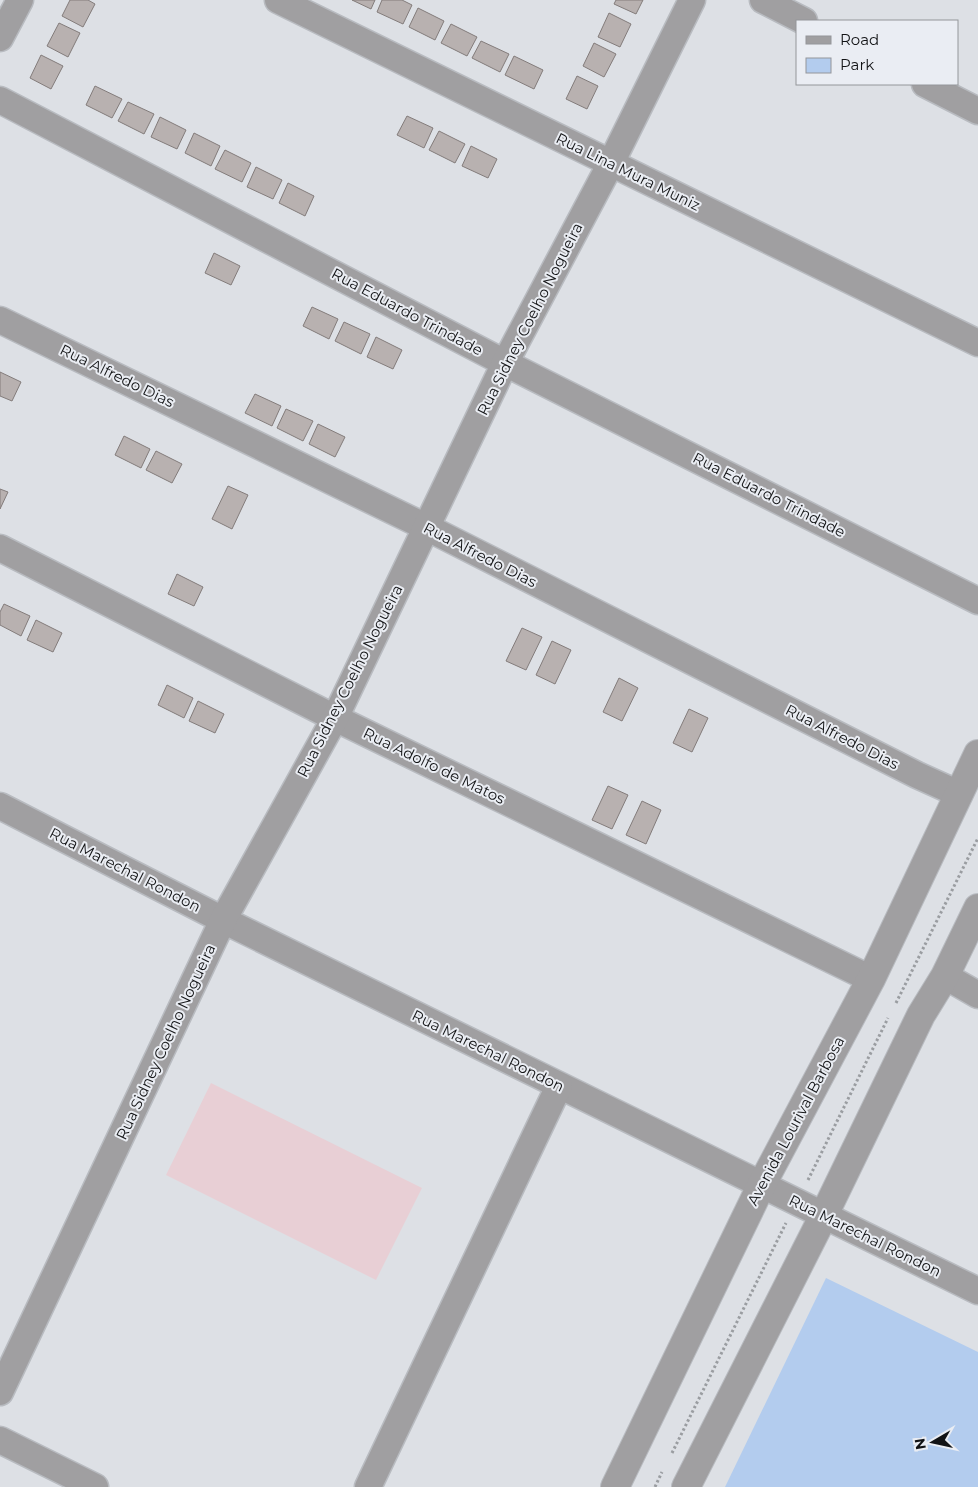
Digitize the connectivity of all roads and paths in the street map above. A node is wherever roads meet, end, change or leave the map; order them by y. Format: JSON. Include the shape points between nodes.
{"nodes":[{"id":1,"x":20,"y":0,"type":"edge"},
{"id":2,"x":278,"y":0,"type":"edge"},
{"id":3,"x":692,"y":0,"type":"edge"},
{"id":4,"x":763,"y":0,"type":"edge"},
{"id":5,"x":802,"y":20,"type":"edge"},
{"id":6,"x":0,"y":38,"type":"edge"},
{"id":7,"x":927,"y":85,"type":"edge"},
{"id":8,"x":0,"y":100,"type":"edge"},
{"id":9,"x":978,"y":111,"type":"edge"},
{"id":10,"x":611,"y":163,"type":"junction"},
{"id":11,"x":0,"y":320,"type":"edge"},
{"id":12,"x":978,"y":343,"type":"edge"},
{"id":13,"x":505,"y":363,"type":"junction"},
{"id":14,"x":426,"y":527,"type":"junction"},
{"id":15,"x":0,"y":548,"type":"edge"},
{"id":16,"x":978,"y":600,"type":"edge"},
{"id":17,"x":335,"y":718,"type":"junction"},
{"id":18,"x":978,"y":754,"type":"edge"},
{"id":19,"x":959,"y":794,"type":"junction"},
{"id":20,"x":0,"y":806,"type":"edge"},
{"id":21,"x":978,"y":838,"type":"edge"},
{"id":22,"x":978,"y":908,"type":"edge"},
{"id":23,"x":223,"y":920,"type":"junction"},
{"id":24,"x":945,"y":976,"type":"junction"},
{"id":25,"x":870,"y":979,"type":"junction"},
{"id":26,"x":978,"y":995,"type":"edge"},
{"id":27,"x":894,"y":1007,"type":"dead end"},
{"id":28,"x":889,"y":1016,"type":"dead end"},
{"id":29,"x":559,"y":1086,"type":"junction"},
{"id":30,"x":761,"y":1186,"type":"junction"},
{"id":31,"x":796,"y":1202,"type":"junction"},
{"id":32,"x":824,"y":1215,"type":"junction"},
{"id":33,"x":978,"y":1291,"type":"edge"},
{"id":34,"x":0,"y":1392,"type":"edge"},
{"id":35,"x":0,"y":1440,"type":"edge"},
{"id":36,"x":668,"y":1460,"type":"dead end"},
{"id":37,"x":664,"y":1469,"type":"dead end"},
{"id":38,"x":95,"y":1487,"type":"edge"},
{"id":39,"x":368,"y":1487,"type":"edge"},
{"id":40,"x":614,"y":1487,"type":"edge"},
{"id":41,"x":655,"y":1487,"type":"edge"},
{"id":42,"x":686,"y":1487,"type":"edge"}],
"edges":[{"from":1,"to":6,"type":"street"},
{"from":2,"to":10,"type":"street","name":"Rua Lina Mura Muniz"},
{"from":3,"to":10,"type":"street","name":"Rua Sidney Coelho Nogueira"},
{"from":4,"to":5,"type":"street"},
{"from":7,"to":9,"type":"street"},
{"from":8,"to":13,"type":"street","name":"Rua Eduardo Trindade"},
{"from":10,"to":12,"type":"street","name":"Rua Lina Mura Muniz"},
{"from":10,"to":13,"type":"street","name":"Rua Sidney Coelho Nogueira"},
{"from":11,"to":14,"type":"street","name":"Rua Alfredo Dias"},
{"from":13,"to":14,"type":"street","name":"Rua Sidney Coelho Nogueira"},
{"from":13,"to":16,"type":"street","name":"Rua Eduardo Trindade"},
{"from":14,"to":17,"type":"street","name":"Rua Sidney Coelho Nogueira"},
{"from":14,"to":19,"type":"street","name":"Rua Alfredo Dias"},
{"from":15,"to":17,"type":"street","name":"Rua Adolfo de Matos"},
{"from":17,"to":23,"type":"street","name":"Rua Sidney Coelho Nogueira"},
{"from":17,"to":25,"type":"street","name":"Rua Adolfo de Matos"},
{"from":18,"to":19,"type":"street","name":"Avenida Lourival Barbosa"},
{"from":19,"to":25,"type":"street","name":"Avenida Lourival Barbosa"},
{"from":20,"to":23,"type":"street","name":"Rua Marechal Rondon"},
{"from":21,"to":27,"type":"path"},
{"from":22,"to":24,"type":"street"},
{"from":23,"to":29,"type":"street","name":"Rua Marechal Rondon"},
{"from":23,"to":34,"type":"street","name":"Rua Sidney Coelho Nogueira"},
{"from":24,"to":26,"type":"street"},
{"from":24,"to":32,"type":"street","via":[[922,1015]]},
{"from":25,"to":30,"type":"street","name":"Avenida Lourival Barbosa"},
{"from":28,"to":31,"type":"path"},
{"from":29,"to":30,"type":"street","name":"Rua Marechal Rondon"},
{"from":29,"to":39,"type":"street"},
{"from":30,"to":31,"type":"street","name":"Rua Marechal Rondon"},
{"from":30,"to":40,"type":"street","name":"Avenida Lourival Barbosa"},
{"from":31,"to":32,"type":"street","name":"Rua Marechal Rondon"},
{"from":31,"to":36,"type":"path"},
{"from":32,"to":33,"type":"street","name":"Rua Marechal Rondon"},
{"from":32,"to":42,"type":"street"},
{"from":35,"to":38,"type":"street"},
{"from":37,"to":41,"type":"path"}]}
